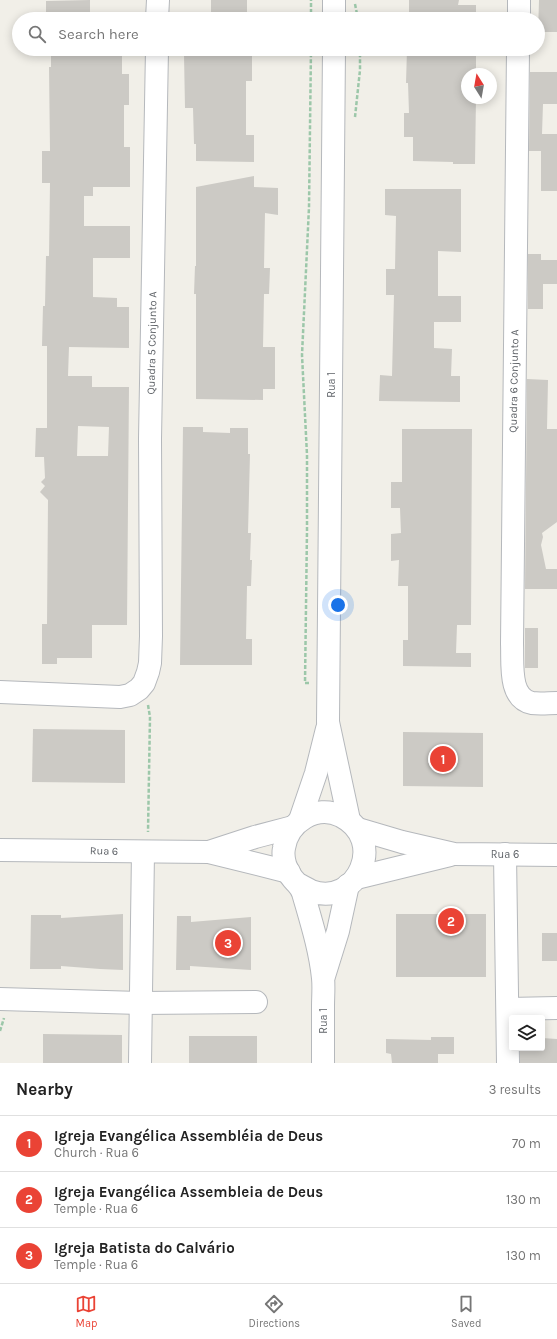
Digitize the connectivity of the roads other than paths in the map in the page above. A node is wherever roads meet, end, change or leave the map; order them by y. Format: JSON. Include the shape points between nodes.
{"nodes":[{"id":1,"x":158,"y":0,"type":"edge"},
{"id":2,"x":334,"y":0,"type":"edge"},
{"id":3,"x":519,"y":0,"type":"edge"},
{"id":4,"x":157,"y":12,"type":"edge"},
{"id":5,"x":334,"y":12,"type":"edge"},
{"id":6,"x":519,"y":12,"type":"edge"},
{"id":7,"x":157,"y":56,"type":"edge"},
{"id":8,"x":334,"y":56,"type":"edge"},
{"id":9,"x":518,"y":56,"type":"edge"},
{"id":10,"x":0,"y":692,"type":"edge"},
{"id":11,"x":557,"y":703,"type":"edge"},
{"id":12,"x":328,"y":722,"type":"junction"},
{"id":13,"x":297,"y":823,"type":"junction"},
{"id":14,"x":354,"y":825,"type":"junction"},
{"id":15,"x":146,"y":842,"type":"junction"},
{"id":16,"x":0,"y":850,"type":"edge"},
{"id":17,"x":209,"y":852,"type":"junction"},
{"id":18,"x":454,"y":854,"type":"junction"},
{"id":19,"x":505,"y":854,"type":"junction"},
{"id":20,"x":557,"y":855,"type":"edge"},
{"id":21,"x":294,"y":879,"type":"junction"},
{"id":22,"x":352,"y":882,"type":"junction"},
{"id":23,"x":323,"y":979,"type":"junction"},
{"id":24,"x":0,"y":999,"type":"edge"},
{"id":25,"x":256,"y":1002,"type":"dead end"},
{"id":26,"x":140,"y":1003,"type":"junction"},
{"id":27,"x":557,"y":1008,"type":"edge"},
{"id":28,"x":508,"y":1009,"type":"junction"},
{"id":29,"x":140,"y":1063,"type":"edge"},
{"id":30,"x":323,"y":1063,"type":"edge"},
{"id":31,"x":508,"y":1063,"type":"edge"}],
"edges":[{"from":1,"to":4,"type":"street"},
{"from":2,"to":5,"type":"street"},
{"from":3,"to":6,"type":"street"},
{"from":7,"to":10,"type":"street","name":"Quadra 5 Conjunto A","via":[[150,439],[151,636],[148,672],[139,689],[130,695],[120,697]]},
{"from":8,"to":12,"type":"street","name":"Rua 1"},
{"from":9,"to":11,"type":"street","name":"Quadra 6 Conjunto A","via":[[512,644],[514,685],[524,700],[533,703]]},
{"from":12,"to":13,"type":"street","via":[[316,773]]},
{"from":12,"to":14,"type":"street"},
{"from":13,"to":14,"type":"street","via":[[311,814],[325,812],[338,814]]},
{"from":13,"to":17,"type":"street","name":"Rua 6"},
{"from":13,"to":21,"type":"street","via":[[287,837],[284,849],[284,861]]},
{"from":14,"to":18,"type":"street","name":"Rua 6","via":[[402,842]]},
{"from":14,"to":22,"type":"street","via":[[363,841],[365,854],[362,867]]},
{"from":15,"to":16,"type":"street","name":"Rua 6"},
{"from":15,"to":17,"type":"street","name":"Rua 6"},
{"from":15,"to":26,"type":"street"},
{"from":17,"to":21,"type":"street","name":"Rua 6"},
{"from":18,"to":19,"type":"street","name":"Rua 6"},
{"from":18,"to":22,"type":"street","name":"Rua 6"},
{"from":19,"to":20,"type":"street","name":"Rua 6"},
{"from":19,"to":28,"type":"street"},
{"from":21,"to":22,"type":"street","via":[[311,891],[324,893],[337,891]]},
{"from":21,"to":23,"type":"street","via":[[314,932]]},
{"from":22,"to":23,"type":"street"},
{"from":23,"to":30,"type":"street","name":"Rua 1"},
{"from":24,"to":26,"type":"street"},
{"from":25,"to":26,"type":"street"},
{"from":26,"to":29,"type":"street"},
{"from":27,"to":28,"type":"street"},
{"from":28,"to":31,"type":"street"}]}
